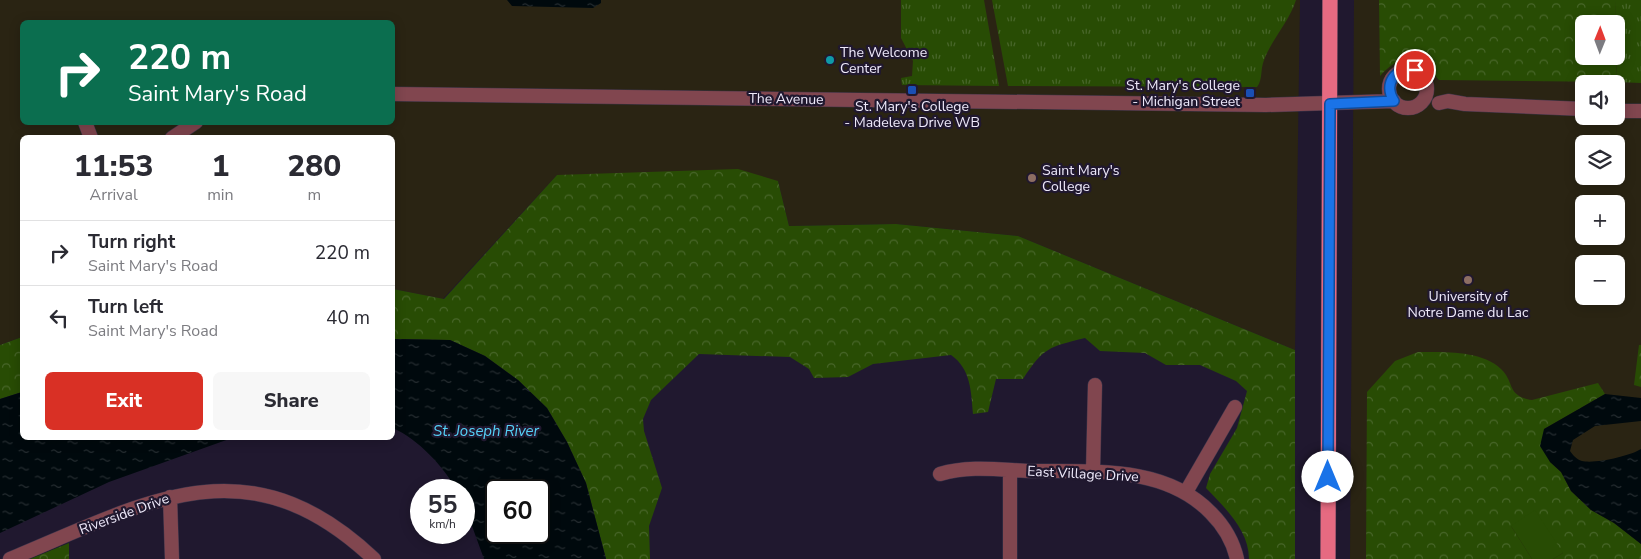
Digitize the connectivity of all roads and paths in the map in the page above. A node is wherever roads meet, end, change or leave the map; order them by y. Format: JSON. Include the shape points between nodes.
{"nodes":[{"id":1,"x":1330,"y":0,"type":"edge"},
{"id":2,"x":395,"y":94,"type":"edge"},
{"id":3,"x":1394,"y":101,"type":"junction"},
{"id":4,"x":1422,"y":102,"type":"junction"},
{"id":5,"x":1330,"y":104,"type":"junction"},
{"id":6,"x":1575,"y":109,"type":"edge"},
{"id":7,"x":1625,"y":111,"type":"edge"},
{"id":8,"x":1641,"y":111,"type":"edge"},
{"id":9,"x":192,"y":125,"type":"edge"},
{"id":10,"x":176,"y":135,"type":"edge"},
{"id":11,"x":1095,"y":386,"type":"dead end"},
{"id":12,"x":1235,"y":407,"type":"dead end"},
{"id":13,"x":1010,"y":471,"type":"junction"},
{"id":14,"x":1093,"y":472,"type":"junction"},
{"id":15,"x":940,"y":474,"type":"dead end"},
{"id":16,"x":1186,"y":492,"type":"junction"},
{"id":17,"x":170,"y":497,"type":"junction"},
{"id":18,"x":10,"y":559,"type":"edge"},
{"id":19,"x":172,"y":559,"type":"edge"},
{"id":20,"x":374,"y":559,"type":"edge"},
{"id":21,"x":1010,"y":559,"type":"edge"},
{"id":22,"x":1237,"y":559,"type":"edge"},
{"id":23,"x":1328,"y":559,"type":"edge"}],
"edges":[{"from":1,"to":5,"type":"main road"},
{"from":2,"to":5,"type":"street","name":"The Avenue"},
{"from":3,"to":4,"type":"street","via":[[1405,108]]},
{"from":3,"to":4,"type":"street","via":[[1389,90],[1392,78],[1408,69],[1425,78],[1428,90]]},
{"from":3,"to":5,"type":"street","name":"The Avenue"},
{"from":4,"to":6,"type":"street","via":[[1456,108],[1465,104]]},
{"from":5,"to":23,"type":"main road"},
{"from":7,"to":8,"type":"street"},
{"from":9,"to":10,"type":"street"},
{"from":11,"to":14,"type":"street"},
{"from":12,"to":16,"type":"street"},
{"from":13,"to":14,"type":"street","name":"East Village Drive"},
{"from":13,"to":15,"type":"street","name":"East Village Drive","via":[[966,469]]},
{"from":13,"to":21,"type":"street"},
{"from":14,"to":16,"type":"street","name":"East Village Drive","via":[[1146,477]]},
{"from":16,"to":22,"type":"street","name":"East Village Drive","via":[[1219,521],[1229,536]]},
{"from":17,"to":18,"type":"street","name":"Riverside Drive","via":[[117,514]]},
{"from":17,"to":19,"type":"street"},
{"from":17,"to":20,"type":"street","name":"Riverside Drive","via":[[232,491],[278,500],[339,528]]}]}
